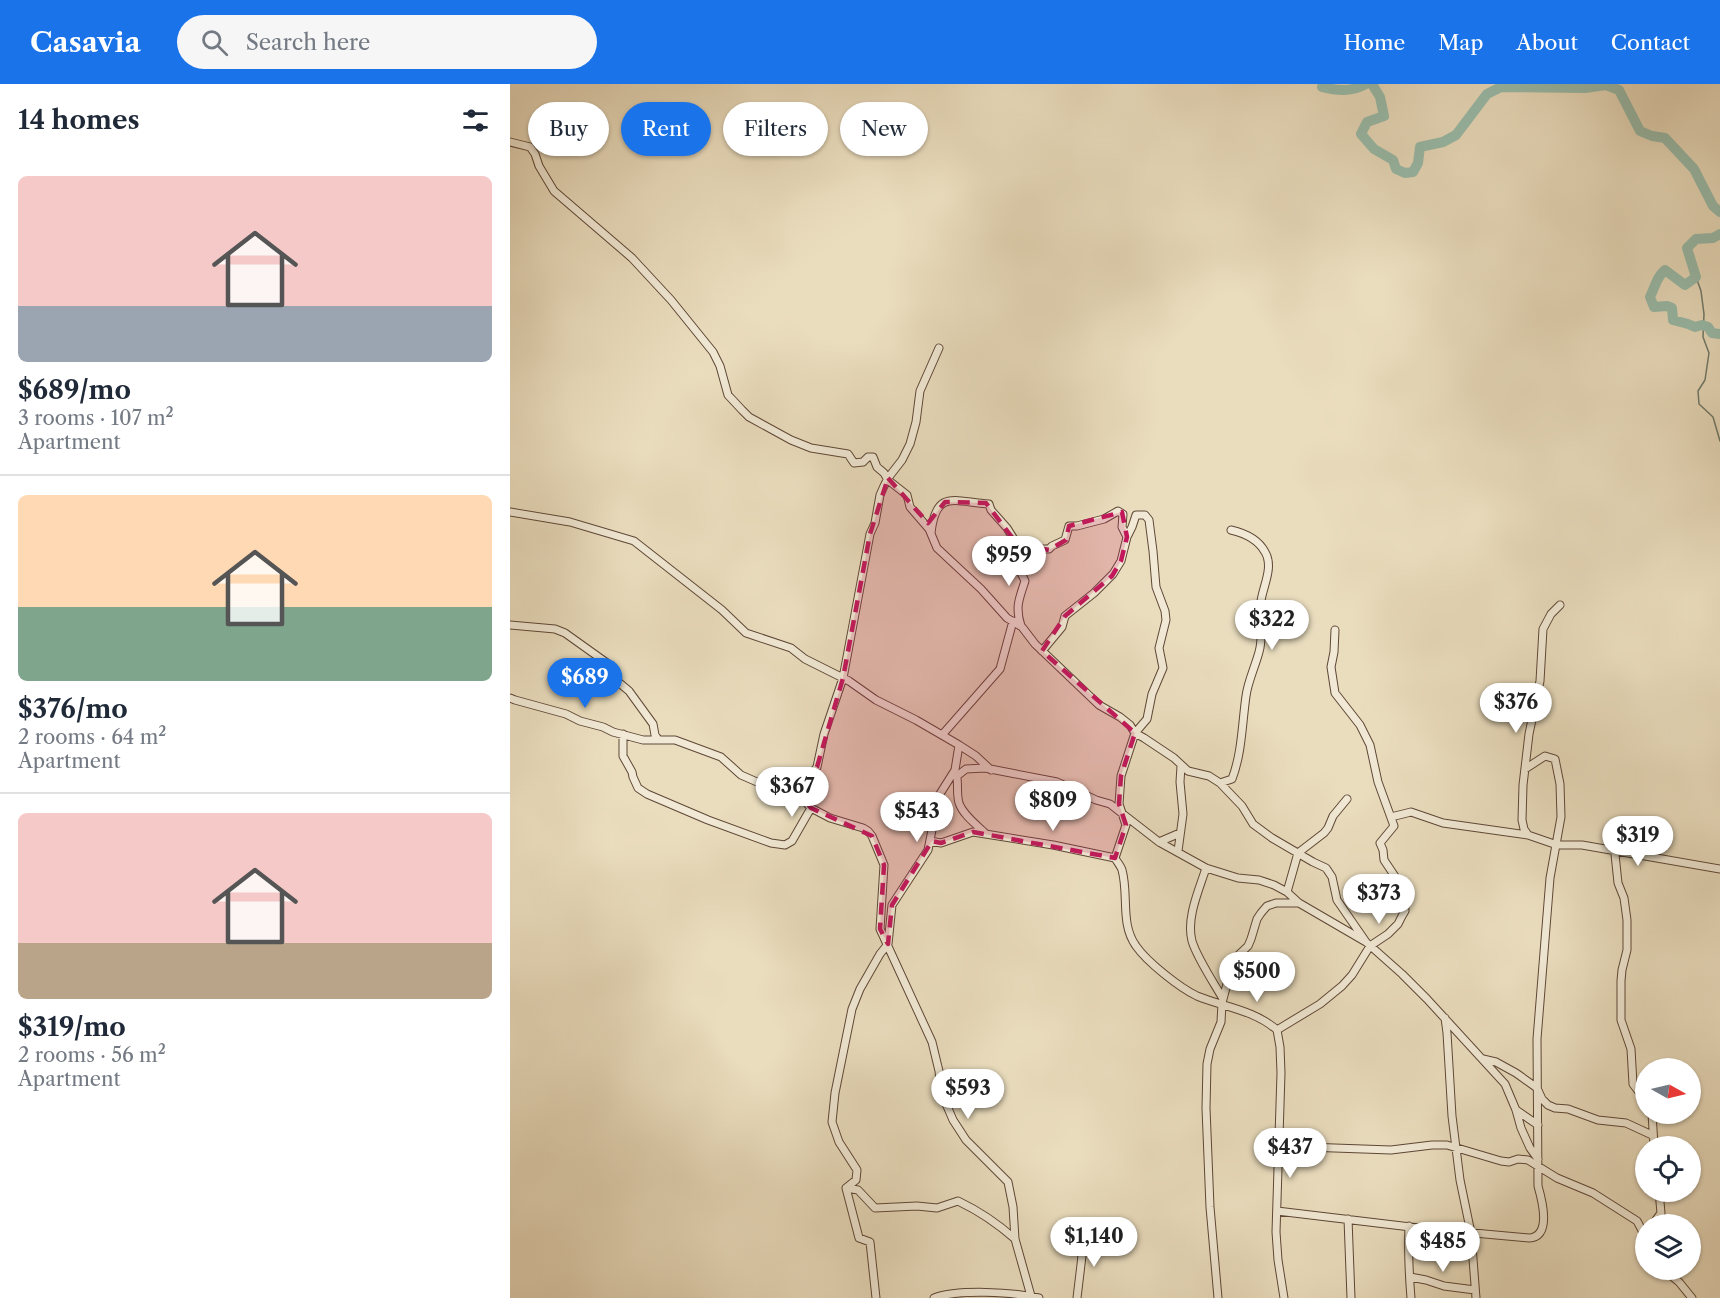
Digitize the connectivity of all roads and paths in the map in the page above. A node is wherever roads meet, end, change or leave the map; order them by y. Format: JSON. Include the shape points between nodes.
{"nodes":[{"id":1,"x":510,"y":142,"type":"edge"},
{"id":2,"x":939,"y":348,"type":"dead end"},
{"id":3,"x":888,"y":478,"type":"junction"},
{"id":4,"x":510,"y":513,"type":"edge"},
{"id":5,"x":1231,"y":530,"type":"dead end"},
{"id":6,"x":931,"y":533,"type":"junction"},
{"id":7,"x":1127,"y":537,"type":"junction"},
{"id":8,"x":1017,"y":544,"type":"junction"},
{"id":9,"x":1560,"y":605,"type":"dead end"},
{"id":10,"x":1013,"y":621,"type":"junction"},
{"id":11,"x":510,"y":625,"type":"edge"},
{"id":12,"x":1022,"y":627,"type":"junction"},
{"id":13,"x":1335,"y":630,"type":"dead end"},
{"id":14,"x":1042,"y":651,"type":"junction"},
{"id":15,"x":843,"y":678,"type":"junction"},
{"id":16,"x":510,"y":698,"type":"edge"},
{"id":17,"x":1135,"y":733,"type":"junction"},
{"id":18,"x":622,"y":734,"type":"junction"},
{"id":19,"x":942,"y":735,"type":"junction"},
{"id":20,"x":658,"y":739,"type":"junction"},
{"id":21,"x":959,"y":746,"type":"junction"},
{"id":22,"x":1181,"y":766,"type":"junction"},
{"id":23,"x":1525,"y":769,"type":"junction"},
{"id":24,"x":991,"y":770,"type":"junction"},
{"id":25,"x":956,"y":773,"type":"junction"},
{"id":26,"x":1220,"y":783,"type":"junction"},
{"id":27,"x":798,"y":793,"type":"junction"},
{"id":28,"x":1347,"y":799,"type":"dead end"},
{"id":29,"x":811,"y":808,"type":"junction"},
{"id":30,"x":1123,"y":815,"type":"junction"},
{"id":31,"x":1390,"y":818,"type":"junction"},
{"id":32,"x":986,"y":833,"type":"junction"},
{"id":33,"x":1180,"y":833,"type":"junction"},
{"id":34,"x":1528,"y":835,"type":"junction"},
{"id":35,"x":1613,"y":835,"type":"dead end"},
{"id":36,"x":930,"y":841,"type":"junction"},
{"id":37,"x":1159,"y":842,"type":"junction"},
{"id":38,"x":1557,"y":845,"type":"junction"},
{"id":39,"x":1178,"y":851,"type":"junction"},
{"id":40,"x":1614,"y":851,"type":"junction"},
{"id":41,"x":1298,"y":853,"type":"junction"},
{"id":42,"x":1115,"y":858,"type":"junction"},
{"id":43,"x":1206,"y":868,"type":"junction"},
{"id":44,"x":1720,"y":869,"type":"edge"},
{"id":45,"x":1287,"y":892,"type":"junction"},
{"id":46,"x":1299,"y":903,"type":"junction"},
{"id":47,"x":888,"y":944,"type":"junction"},
{"id":48,"x":1368,"y":944,"type":"junction"},
{"id":49,"x":1222,"y":1001,"type":"junction"},
{"id":50,"x":1445,"y":1018,"type":"junction"},
{"id":51,"x":1277,"y":1030,"type":"junction"},
{"id":52,"x":1483,"y":1059,"type":"junction"},
{"id":53,"x":1635,"y":1087,"type":"edge"},
{"id":54,"x":1537,"y":1088,"type":"junction"},
{"id":55,"x":1516,"y":1110,"type":"junction"},
{"id":56,"x":1652,"y":1124,"type":"edge"},
{"id":57,"x":1538,"y":1125,"type":"junction"},
{"id":58,"x":1652,"y":1135,"type":"joint"},
{"id":59,"x":1278,"y":1146,"type":"junction"},
{"id":60,"x":1456,"y":1148,"type":"junction"},
{"id":61,"x":1538,"y":1162,"type":"junction"},
{"id":62,"x":846,"y":1188,"type":"junction"},
{"id":63,"x":1277,"y":1211,"type":"junction"},
{"id":64,"x":1348,"y":1219,"type":"junction"},
{"id":65,"x":1635,"y":1220,"type":"edge"},
{"id":66,"x":1409,"y":1226,"type":"junction"},
{"id":67,"x":1471,"y":1233,"type":"junction"},
{"id":68,"x":1014,"y":1239,"type":"junction"},
{"id":69,"x":1075,"y":1243,"type":"dead end"},
{"id":70,"x":1410,"y":1277,"type":"junction"},
{"id":71,"x":1677,"y":1280,"type":"edge"},
{"id":72,"x":1476,"y":1294,"type":"edge"},
{"id":73,"x":1035,"y":1297,"type":"edge"},
{"id":74,"x":876,"y":1298,"type":"edge"},
{"id":75,"x":934,"y":1298,"type":"edge"},
{"id":76,"x":1077,"y":1298,"type":"edge"},
{"id":77,"x":1218,"y":1298,"type":"edge"},
{"id":78,"x":1284,"y":1298,"type":"edge"},
{"id":79,"x":1351,"y":1298,"type":"edge"},
{"id":80,"x":1411,"y":1298,"type":"edge"},
{"id":81,"x":1692,"y":1298,"type":"edge"}],
"edges":[{"from":1,"to":3,"type":"street","via":[[530,147],[554,191],[632,258],[672,300],[713,352],[728,394],[749,417],[811,448],[848,454],[854,463],[872,457]]},
{"from":2,"to":3,"type":"street","via":[[920,391],[910,444]]},
{"from":3,"to":6,"type":"street","via":[[907,495],[910,507]]},
{"from":3,"to":15,"type":"street","via":[[870,534]]},
{"from":4,"to":15,"type":"street","via":[[570,522],[634,541],[746,633],[791,648]]},
{"from":5,"to":26,"type":"street","via":[[1249,536],[1265,551],[1268,572],[1261,603],[1260,645],[1246,693],[1237,760],[1232,778]]},
{"from":6,"to":8,"type":"street","via":[[940,504],[949,500],[970,501],[989,504]]},
{"from":6,"to":10,"type":"street","via":[[937,549]]},
{"from":7,"to":8,"type":"street","via":[[1122,527],[1123,514],[1118,511],[1104,519],[1069,526],[1065,540],[1049,549]]},
{"from":7,"to":14,"type":"street","via":[[1113,574],[1065,616],[1062,627]]},
{"from":7,"to":17,"type":"street","via":[[1136,515],[1145,515],[1154,551],[1155,586],[1166,620],[1159,648],[1163,668],[1147,719]]},
{"from":8,"to":12,"type":"street","via":[[1017,565],[1024,581],[1017,612]]},
{"from":9,"to":23,"type":"street","via":[[1543,629],[1540,681]]},
{"from":10,"to":12,"type":"street"},
{"from":10,"to":19,"type":"street","via":[[1000,669]]},
{"from":11,"to":20,"type":"street","via":[[555,629],[607,663],[653,724]]},
{"from":12,"to":14,"type":"street"},
{"from":13,"to":31,"type":"street","via":[[1331,668],[1335,693],[1370,745]]},
{"from":14,"to":17,"type":"street","via":[[1098,705],[1130,725]]},
{"from":15,"to":19,"type":"street"},
{"from":15,"to":27,"type":"street","via":[[820,746],[817,767]]},
{"from":16,"to":18,"type":"street"},
{"from":17,"to":22,"type":"street"},
{"from":17,"to":30,"type":"street","via":[[1118,794]]},
{"from":18,"to":20,"type":"street","via":[[643,740]]},
{"from":18,"to":29,"type":"street","via":[[623,756],[638,788],[708,820],[785,845],[792,841]]},
{"from":19,"to":21,"type":"street"},
{"from":20,"to":27,"type":"street","via":[[675,740],[721,757],[741,775]]},
{"from":21,"to":24,"type":"street"},
{"from":21,"to":25,"type":"street"},
{"from":22,"to":26,"type":"street"},
{"from":22,"to":33,"type":"street"},
{"from":23,"to":34,"type":"street","via":[[1522,820]]},
{"from":23,"to":38,"type":"street","via":[[1545,756],[1556,761],[1561,815]]},
{"from":24,"to":25,"type":"street","via":[[966,769]]},
{"from":24,"to":30,"type":"street","via":[[1058,782],[1110,804]]},
{"from":25,"to":32,"type":"street","via":[[959,804]]},
{"from":25,"to":36,"type":"street","via":[[938,797]]},
{"from":26,"to":41,"type":"street","via":[[1253,824]]},
{"from":27,"to":29,"type":"street"},
{"from":28,"to":41,"type":"street","via":[[1324,833]]},
{"from":29,"to":47,"type":"street","via":[[863,828],[872,836],[884,866],[880,929]]},
{"from":30,"to":37,"type":"street"},
{"from":30,"to":42,"type":"street","via":[[1126,825]]},
{"from":31,"to":34,"type":"street","via":[[1411,812],[1443,822]]},
{"from":31,"to":48,"type":"street","via":[[1394,826],[1380,843],[1384,860],[1404,890],[1405,910],[1398,924]]},
{"from":32,"to":36,"type":"street","via":[[973,832],[941,843]]},
{"from":32,"to":42,"type":"street"},
{"from":33,"to":37,"type":"street"},
{"from":33,"to":39,"type":"street"},
{"from":34,"to":38,"type":"street"},
{"from":35,"to":40,"type":"street"},
{"from":36,"to":47,"type":"street","via":[[926,855],[892,905]]},
{"from":37,"to":39,"type":"street"},
{"from":38,"to":40,"type":"street"},
{"from":38,"to":54,"type":"street","via":[[1550,878],[1537,1039]]},
{"from":39,"to":43,"type":"street"},
{"from":40,"to":44,"type":"street"},
{"from":40,"to":53,"type":"street","via":[[1627,920],[1621,1020],[1631,1049]]},
{"from":41,"to":45,"type":"street"},
{"from":41,"to":48,"type":"street","via":[[1328,870],[1337,900]]},
{"from":42,"to":49,"type":"street","via":[[1122,868],[1125,910],[1137,947],[1186,990]]},
{"from":43,"to":45,"type":"street","via":[[1266,881]]},
{"from":43,"to":49,"type":"street","via":[[1192,913],[1191,934]]},
{"from":45,"to":46,"type":"street"},
{"from":46,"to":48,"type":"street"},
{"from":46,"to":49,"type":"street","via":[[1276,903],[1261,913],[1248,946],[1230,963]]},
{"from":47,"to":62,"type":"street","via":[[855,998],[835,1094],[832,1115],[836,1133],[857,1170],[856,1180]]},
{"from":47,"to":68,"type":"street","via":[[932,1042],[941,1092],[953,1120],[966,1140],[1008,1182]]},
{"from":48,"to":50,"type":"street"},
{"from":48,"to":51,"type":"street","via":[[1342,986]]},
{"from":49,"to":51,"type":"street","via":[[1257,1016]]},
{"from":49,"to":77,"type":"street","via":[[1221,1022],[1208,1057],[1206,1108]]},
{"from":50,"to":52,"type":"street"},
{"from":50,"to":60,"type":"street"},
{"from":51,"to":59,"type":"street","via":[[1281,1073]]},
{"from":52,"to":54,"type":"street","via":[[1506,1067]]},
{"from":52,"to":55,"type":"street","via":[[1505,1084]]},
{"from":54,"to":57,"type":"street"},
{"from":54,"to":58,"type":"street","via":[[1542,1099],[1555,1108],[1626,1123]]},
{"from":55,"to":57,"type":"street"},
{"from":55,"to":61,"type":"street"},
{"from":56,"to":58,"type":"street"},
{"from":57,"to":61,"type":"street"},
{"from":59,"to":60,"type":"street"},
{"from":59,"to":63,"type":"street"},
{"from":60,"to":61,"type":"street","via":[[1501,1161]]},
{"from":60,"to":67,"type":"street"},
{"from":61,"to":65,"type":"street","via":[[1557,1178],[1593,1193]]},
{"from":61,"to":67,"type":"street","via":[[1543,1205],[1540,1235],[1529,1239]]},
{"from":62,"to":68,"type":"street","via":[[858,1190],[875,1208],[937,1208],[958,1201],[1000,1225]]},
{"from":62,"to":74,"type":"street","via":[[859,1238],[870,1242]]},
{"from":63,"to":64,"type":"street"},
{"from":63,"to":78,"type":"street"},
{"from":64,"to":66,"type":"street"},
{"from":64,"to":79,"type":"street"},
{"from":66,"to":67,"type":"street"},
{"from":66,"to":70,"type":"street"},
{"from":67,"to":72,"type":"street"},
{"from":68,"to":73,"type":"street"},
{"from":69,"to":76,"type":"street","via":[[1082,1256]]},
{"from":70,"to":72,"type":"street"},
{"from":70,"to":80,"type":"street"},
{"from":71,"to":81,"type":"street"},
{"from":73,"to":75,"type":"street","via":[[981,1293]]}]}
